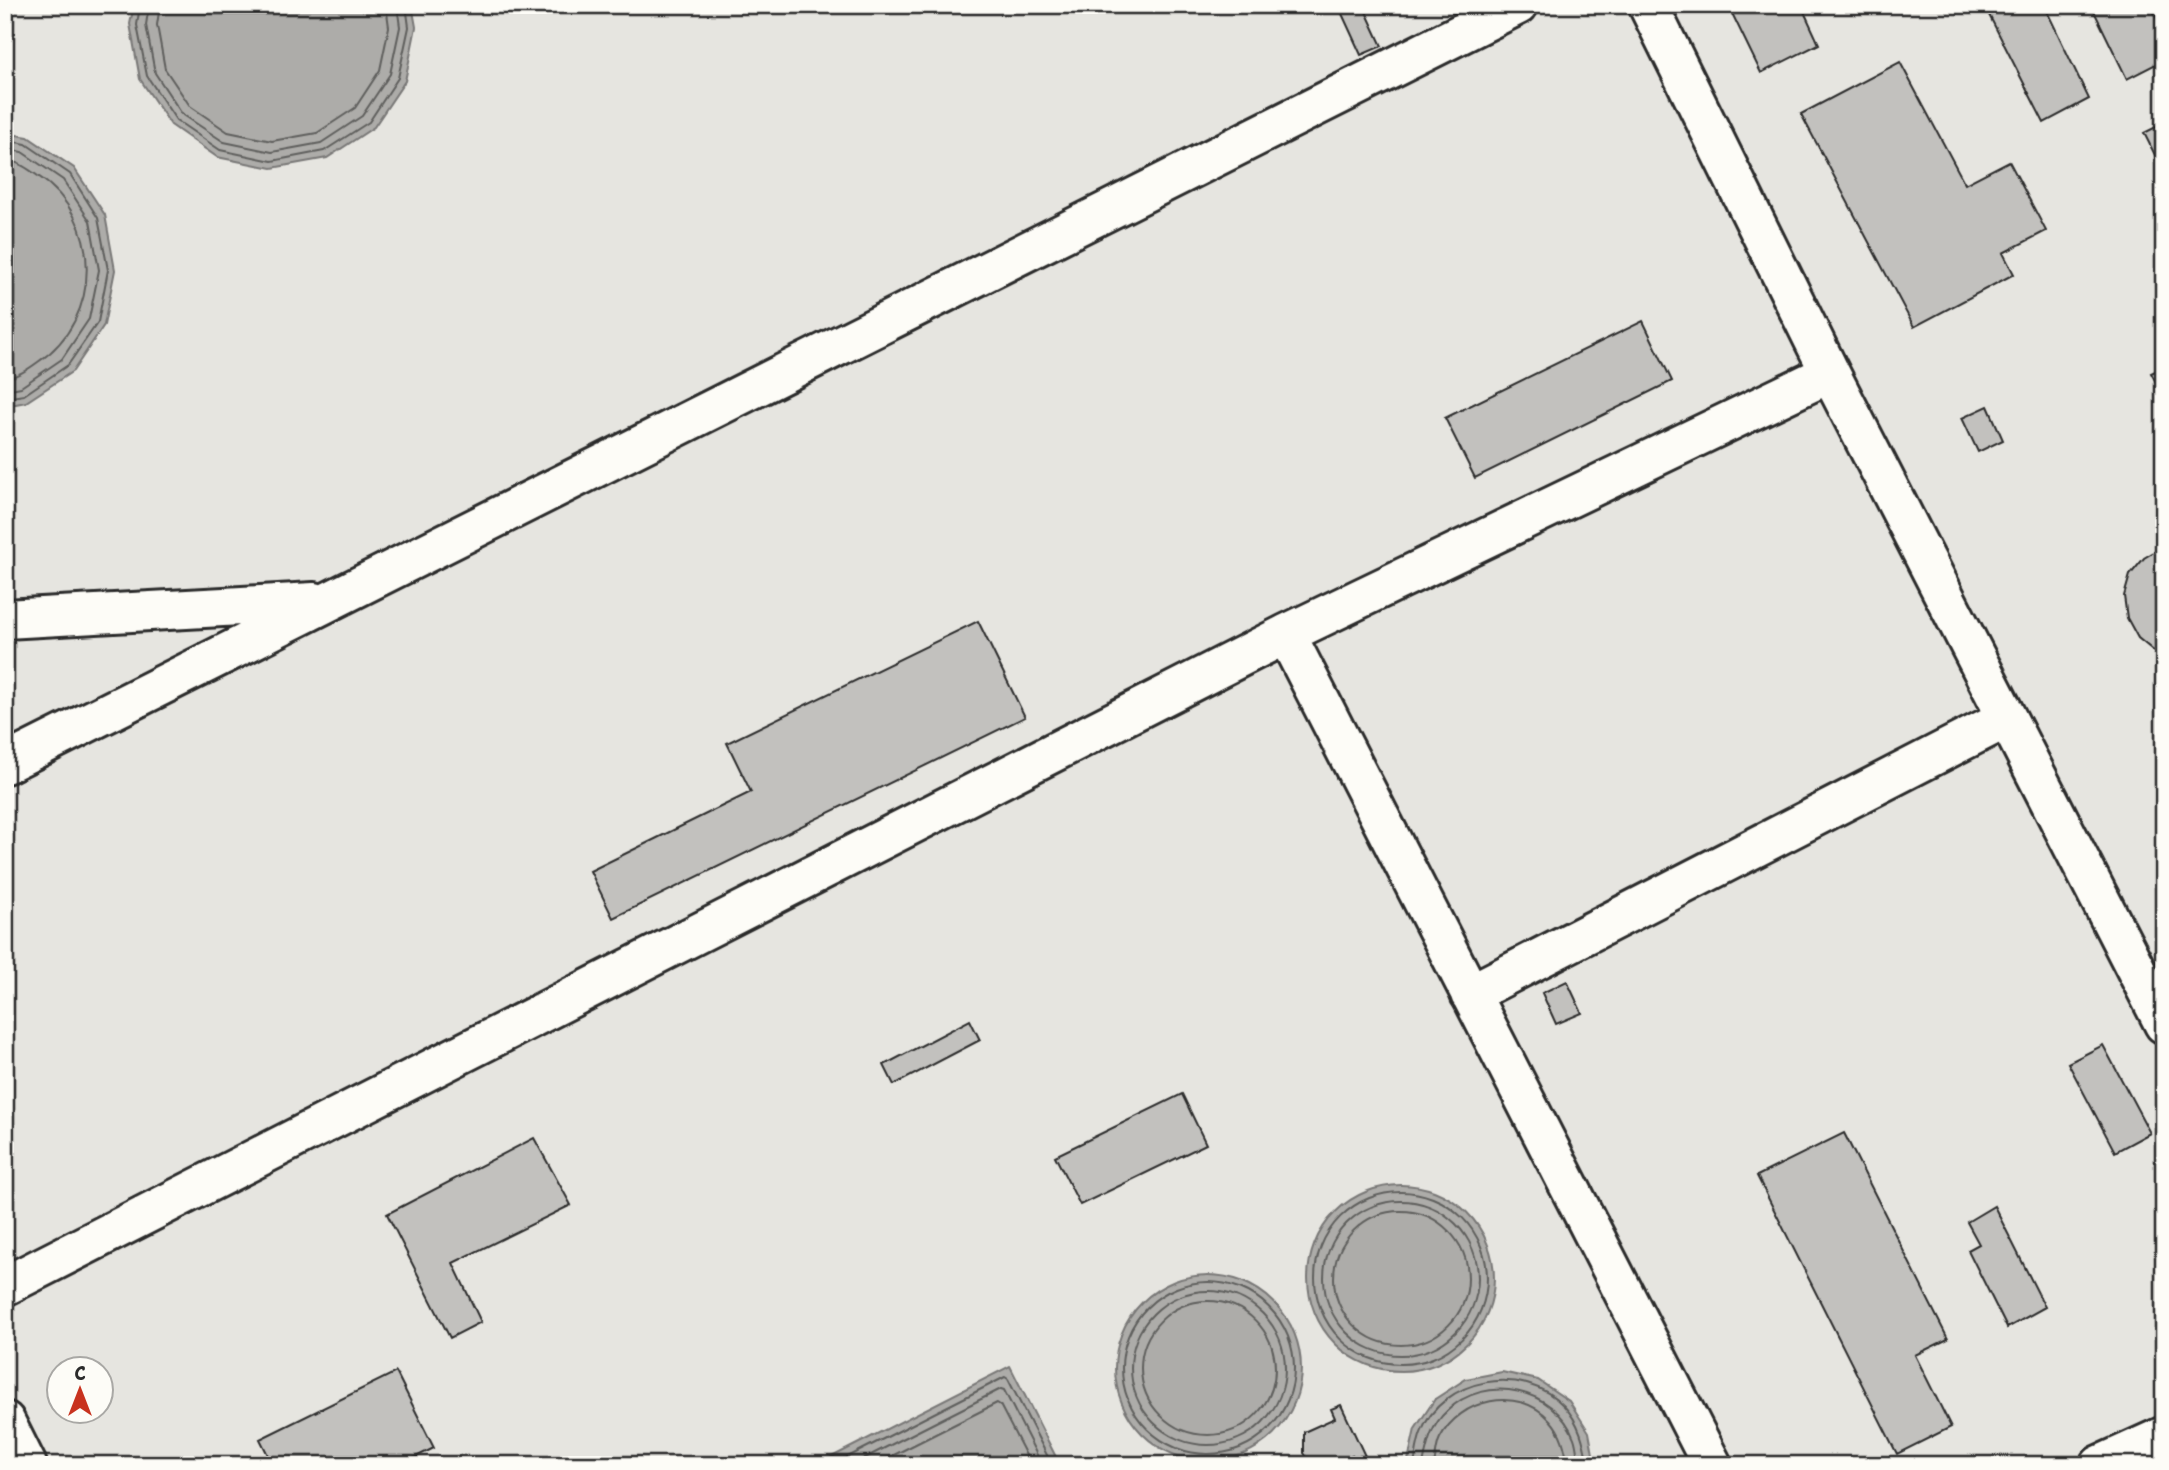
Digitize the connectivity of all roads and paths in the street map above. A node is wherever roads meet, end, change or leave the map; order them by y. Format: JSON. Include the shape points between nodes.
{"nodes":[{"id":1,"x":1518,"y":5,"type":"edge"},
{"id":2,"x":1648,"y":5,"type":"edge"},
{"id":3,"x":1830,"y":373,"type":"junction"},
{"id":4,"x":330,"y":601,"type":"junction"},
{"id":5,"x":5,"y":619,"type":"edge"},
{"id":6,"x":1286,"y":634,"type":"junction"},
{"id":7,"x":2007,"y":718,"type":"junction"},
{"id":8,"x":5,"y":764,"type":"edge"},
{"id":9,"x":1470,"y":994,"type":"junction"},
{"id":10,"x":2159,"y":1003,"type":"edge"},
{"id":11,"x":5,"y":1286,"type":"edge"},
{"id":12,"x":5,"y":1421,"type":"edge"},
{"id":13,"x":2164,"y":1436,"type":"edge"},
{"id":14,"x":27,"y":1465,"type":"edge"},
{"id":15,"x":1712,"y":1465,"type":"edge"},
{"id":16,"x":2100,"y":1465,"type":"edge"}],
"edges":[{"from":1,"to":4,"type":"lane"},
{"from":2,"to":3,"type":"lane"},
{"from":3,"to":6,"type":"lane"},
{"from":3,"to":7,"type":"lane"},
{"from":4,"to":5,"type":"lane"},
{"from":4,"to":8,"type":"lane"},
{"from":6,"to":9,"type":"lane"},
{"from":6,"to":11,"type":"lane"},
{"from":7,"to":9,"type":"lane"},
{"from":7,"to":10,"type":"lane"},
{"from":9,"to":15,"type":"lane"},
{"from":12,"to":14,"type":"lane"},
{"from":13,"to":16,"type":"lane"}]}
